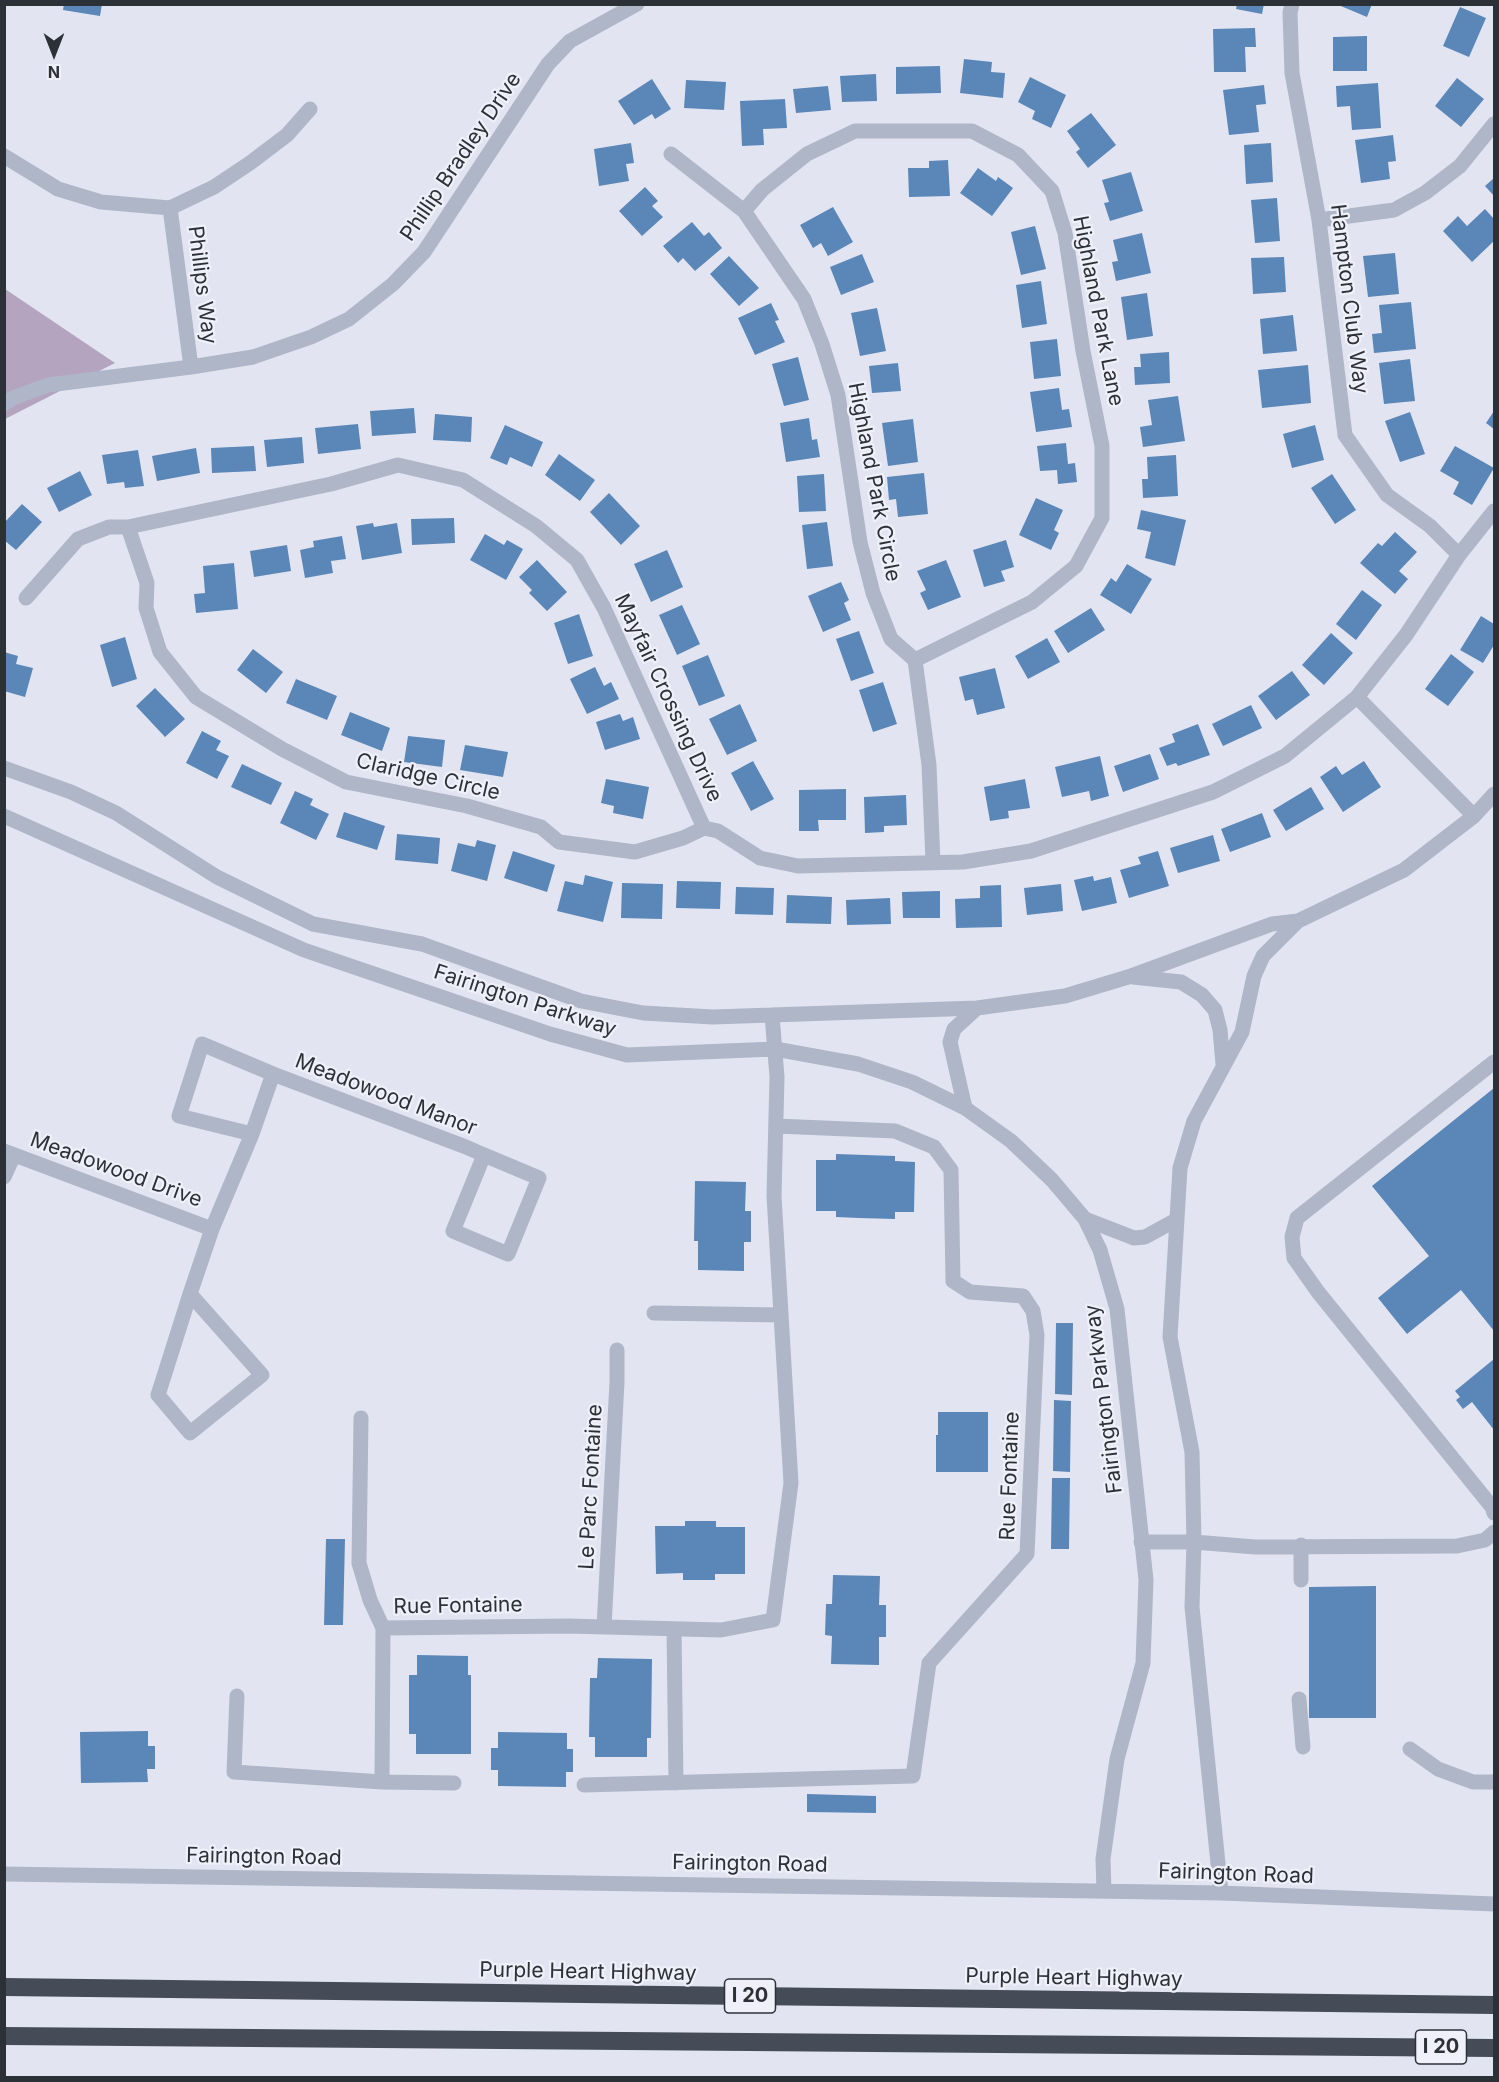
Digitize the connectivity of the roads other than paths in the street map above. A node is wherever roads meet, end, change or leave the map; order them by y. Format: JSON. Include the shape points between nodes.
{"nodes":[{"id":1,"x":637,"y":4,"type":"edge"},
{"id":2,"x":1292,"y":4,"type":"edge"},
{"id":3,"x":310,"y":109,"type":"dead end"},
{"id":4,"x":1494,"y":124,"type":"edge"},
{"id":5,"x":671,"y":154,"type":"dead end"},
{"id":6,"x":4,"y":156,"type":"edge"},
{"id":7,"x":170,"y":208,"type":"junction"},
{"id":8,"x":744,"y":211,"type":"junction"},
{"id":9,"x":1319,"y":220,"type":"junction"},
{"id":10,"x":191,"y":367,"type":"junction"},
{"id":11,"x":4,"y":405,"type":"edge"},
{"id":12,"x":1494,"y":511,"type":"edge"},
{"id":13,"x":128,"y":527,"type":"junction"},
{"id":14,"x":1459,"y":555,"type":"junction"},
{"id":15,"x":26,"y":598,"type":"dead end"},
{"id":16,"x":915,"y":660,"type":"junction"},
{"id":17,"x":1357,"y":697,"type":"junction"},
{"id":18,"x":4,"y":768,"type":"edge"},
{"id":19,"x":1494,"y":794,"type":"edge"},
{"id":20,"x":4,"y":816,"type":"edge"},
{"id":21,"x":1474,"y":816,"type":"junction"},
{"id":22,"x":704,"y":828,"type":"junction"},
{"id":23,"x":933,"y":862,"type":"junction"},
{"id":24,"x":1298,"y":921,"type":"junction"},
{"id":25,"x":1128,"y":976,"type":"junction"},
{"id":26,"x":977,"y":1008,"type":"junction"},
{"id":27,"x":772,"y":1015,"type":"junction"},
{"id":28,"x":775,"y":1049,"type":"junction"},
{"id":29,"x":1494,"y":1062,"type":"edge"},
{"id":30,"x":1223,"y":1064,"type":"junction"},
{"id":31,"x":273,"y":1074,"type":"junction"},
{"id":32,"x":965,"y":1108,"type":"junction"},
{"id":33,"x":776,"y":1126,"type":"junction"},
{"id":34,"x":252,"y":1134,"type":"junction"},
{"id":35,"x":9,"y":1153,"type":"edge"},
{"id":36,"x":484,"y":1155,"type":"junction"},
{"id":37,"x":4,"y":1177,"type":"edge"},
{"id":38,"x":1085,"y":1220,"type":"junction"},
{"id":39,"x":1176,"y":1220,"type":"junction"},
{"id":40,"x":212,"y":1228,"type":"junction"},
{"id":41,"x":190,"y":1294,"type":"junction"},
{"id":42,"x":654,"y":1313,"type":"dead end"},
{"id":43,"x":781,"y":1315,"type":"junction"},
{"id":44,"x":617,"y":1350,"type":"dead end"},
{"id":45,"x":361,"y":1418,"type":"dead end"},
{"id":46,"x":1494,"y":1513,"type":"edge"},
{"id":47,"x":1494,"y":1532,"type":"edge"},
{"id":48,"x":1142,"y":1542,"type":"junction"},
{"id":49,"x":1194,"y":1542,"type":"junction"},
{"id":50,"x":1301,"y":1545,"type":"junction"},
{"id":51,"x":1301,"y":1580,"type":"dead end"},
{"id":52,"x":604,"y":1627,"type":"junction"},
{"id":53,"x":383,"y":1628,"type":"junction"},
{"id":54,"x":674,"y":1629,"type":"junction"},
{"id":55,"x":237,"y":1696,"type":"dead end"},
{"id":56,"x":1299,"y":1699,"type":"dead end"},
{"id":57,"x":1304,"y":1747,"type":"dead end"},
{"id":58,"x":1410,"y":1749,"type":"dead end"},
{"id":59,"x":382,"y":1782,"type":"junction"},
{"id":60,"x":1494,"y":1782,"type":"edge"},
{"id":61,"x":454,"y":1783,"type":"dead end"},
{"id":62,"x":676,"y":1783,"type":"junction"},
{"id":63,"x":584,"y":1785,"type":"dead end"},
{"id":64,"x":4,"y":1874,"type":"edge"},
{"id":65,"x":1104,"y":1891,"type":"junction"},
{"id":66,"x":1221,"y":1893,"type":"junction"},
{"id":67,"x":1494,"y":1904,"type":"edge"},
{"id":68,"x":4,"y":1988,"type":"edge"},
{"id":69,"x":1494,"y":2005,"type":"edge"},
{"id":70,"x":4,"y":2036,"type":"edge"},
{"id":71,"x":1494,"y":2048,"type":"edge"}],
"edges":[{"from":1,"to":10,"type":"street","name":"Phillip Bradley Drive","via":[[570,41],[548,64],[424,252],[393,284],[349,319],[311,337],[253,357]]},
{"from":2,"to":9,"type":"street","name":"Hampton Club Way","via":[[1292,73]]},
{"from":3,"to":7,"type":"street","via":[[286,135],[250,163],[214,187]]},
{"from":4,"to":9,"type":"street","via":[[1460,166],[1425,193],[1394,210]]},
{"from":5,"to":8,"type":"street","name":"Highland Park Circle"},
{"from":6,"to":7,"type":"street","via":[[58,189],[101,202]]},
{"from":7,"to":10,"type":"street","name":"Phillips Way"},
{"from":8,"to":16,"type":"street","name":"Highland Park Circle","via":[[804,299],[822,344],[838,395],[860,542],[873,593],[891,639]]},
{"from":8,"to":16,"type":"street","name":"Highland Park Lane","via":[[762,190],[807,154],[855,131],[972,131],[1018,155],[1052,191],[1065,233],[1102,446],[1102,518],[1076,566],[1032,602]]},
{"from":9,"to":14,"type":"street","name":"Hampton Club Way","via":[[1345,435],[1387,495],[1430,526]]},
{"from":10,"to":11,"type":"street","name":"Phillip Bradley Drive","via":[[48,385]]},
{"from":12,"to":14,"type":"street","name":"Mayfair Crossing Drive"},
{"from":13,"to":15,"type":"street","name":"Mayfair Crossing Drive","via":[[109,527],[78,539]]},
{"from":13,"to":22,"type":"street","name":"Claridge Circle","via":[[147,583],[146,608],[160,652],[196,697],[282,749],[346,782],[467,806],[541,827],[559,842],[635,852]]},
{"from":13,"to":22,"type":"street","name":"Mayfair Crossing Drive","via":[[331,484],[398,465],[463,480],[536,526],[577,560],[604,608]]},
{"from":14,"to":17,"type":"street","name":"Mayfair Crossing Drive","via":[[1406,635]]},
{"from":16,"to":23,"type":"street","via":[[929,765]]},
{"from":17,"to":21,"type":"street"},
{"from":17,"to":23,"type":"street","name":"Mayfair Crossing Drive","via":[[1285,756],[1213,792],[1031,850],[963,862]]},
{"from":18,"to":27,"type":"street","name":"Fairington Parkway","via":[[116,813],[218,877],[313,924],[422,944],[581,1001],[643,1013]]},
{"from":19,"to":21,"type":"street"},
{"from":20,"to":28,"type":"street","name":"Fairington Parkway","via":[[304,950],[550,1034],[627,1055]]},
{"from":21,"to":24,"type":"street","via":[[1404,870]]},
{"from":22,"to":23,"type":"street","name":"Mayfair Crossing Drive","via":[[718,831],[760,858],[798,866]]},
{"from":24,"to":25,"type":"street","name":"Fairington Parkway","via":[[1272,924]]},
{"from":24,"to":30,"type":"street","via":[[1263,956],[1254,976],[1242,1032]]},
{"from":25,"to":26,"type":"street","name":"Fairington Parkway","via":[[1065,996]]},
{"from":25,"to":30,"type":"street","via":[[1181,982],[1202,995],[1215,1011]]},
{"from":26,"to":27,"type":"street","name":"Fairington Parkway"},
{"from":26,"to":32,"type":"street","via":[[954,1029],[950,1042]]},
{"from":27,"to":28,"type":"street","name":"Rue Fontaine"},
{"from":28,"to":32,"type":"street","name":"Fairington Parkway","via":[[858,1064],[912,1082]]},
{"from":28,"to":33,"type":"street","name":"Rue Fontaine"},
{"from":29,"to":46,"type":"street","via":[[1297,1218],[1292,1237],[1294,1258],[1318,1292]]},
{"from":30,"to":39,"type":"street","via":[[1194,1121],[1180,1168]]},
{"from":31,"to":34,"type":"street","name":"Meadowood Manor"},
{"from":31,"to":34,"type":"street","name":"Meadowood Manor","via":[[202,1044],[179,1116]]},
{"from":31,"to":36,"type":"street","name":"Meadowood Manor"},
{"from":32,"to":38,"type":"street","name":"Fairington Parkway","via":[[1011,1141],[1052,1180]]},
{"from":33,"to":43,"type":"street","name":"Rue Fontaine","via":[[774,1196]]},
{"from":33,"to":62,"type":"street","name":"Rue Fontaine","via":[[895,1131],[934,1147],[951,1170],[953,1281],[970,1292],[1023,1296],[1033,1311],[1037,1335],[1027,1554],[929,1663],[913,1776]]},
{"from":34,"to":40,"type":"street","name":"Meadowood Manor"},
{"from":35,"to":37,"type":"street"},
{"from":35,"to":40,"type":"street","name":"Meadowood Drive"},
{"from":36,"to":36,"type":"street","name":"Meadowood Manor","via":[[539,1178],[508,1254],[453,1231]]},
{"from":38,"to":39,"type":"street","via":[[1134,1238],[1145,1237]]},
{"from":38,"to":48,"type":"street","name":"Fairington Parkway","via":[[1100,1250],[1117,1308]]},
{"from":39,"to":49,"type":"street","via":[[1170,1337],[1192,1452]]},
{"from":40,"to":41,"type":"street","name":"Meadowood Manor"},
{"from":41,"to":41,"type":"street","name":"Meadowood Manor","via":[[158,1395],[190,1433],[262,1375]]},
{"from":42,"to":43,"type":"street"},
{"from":43,"to":54,"type":"street","name":"Rue Fontaine","via":[[791,1483],[773,1620],[722,1630]]},
{"from":44,"to":52,"type":"street","name":"Le Parc Fontaine"},
{"from":45,"to":53,"type":"street","name":"Rue Fontaine","via":[[360,1563]]},
{"from":47,"to":50,"type":"street","via":[[1485,1540],[1457,1546]]},
{"from":48,"to":49,"type":"street"},
{"from":48,"to":65,"type":"street","name":"Fairington Parkway","via":[[1146,1580],[1143,1663],[1117,1759],[1103,1859]]},
{"from":49,"to":50,"type":"street"},
{"from":49,"to":66,"type":"street","via":[[1192,1607]]},
{"from":50,"to":51,"type":"street"},
{"from":52,"to":53,"type":"street","name":"Rue Fontaine"},
{"from":52,"to":54,"type":"street","name":"Rue Fontaine"},
{"from":53,"to":59,"type":"street"},
{"from":54,"to":62,"type":"street"},
{"from":55,"to":59,"type":"street","via":[[234,1772]]},
{"from":56,"to":57,"type":"street"},
{"from":58,"to":60,"type":"street","via":[[1438,1770],[1473,1782]]},
{"from":59,"to":61,"type":"street"},
{"from":62,"to":63,"type":"street"},
{"from":64,"to":65,"type":"street","name":"Fairington Road"},
{"from":65,"to":66,"type":"street","name":"Fairington Road"},
{"from":66,"to":67,"type":"street","name":"Fairington Road"},
{"from":68,"to":69,"type":"highway","name":"Purple Heart Highway","number":"I 20"},
{"from":70,"to":71,"type":"highway","number":"I 20"}]}
